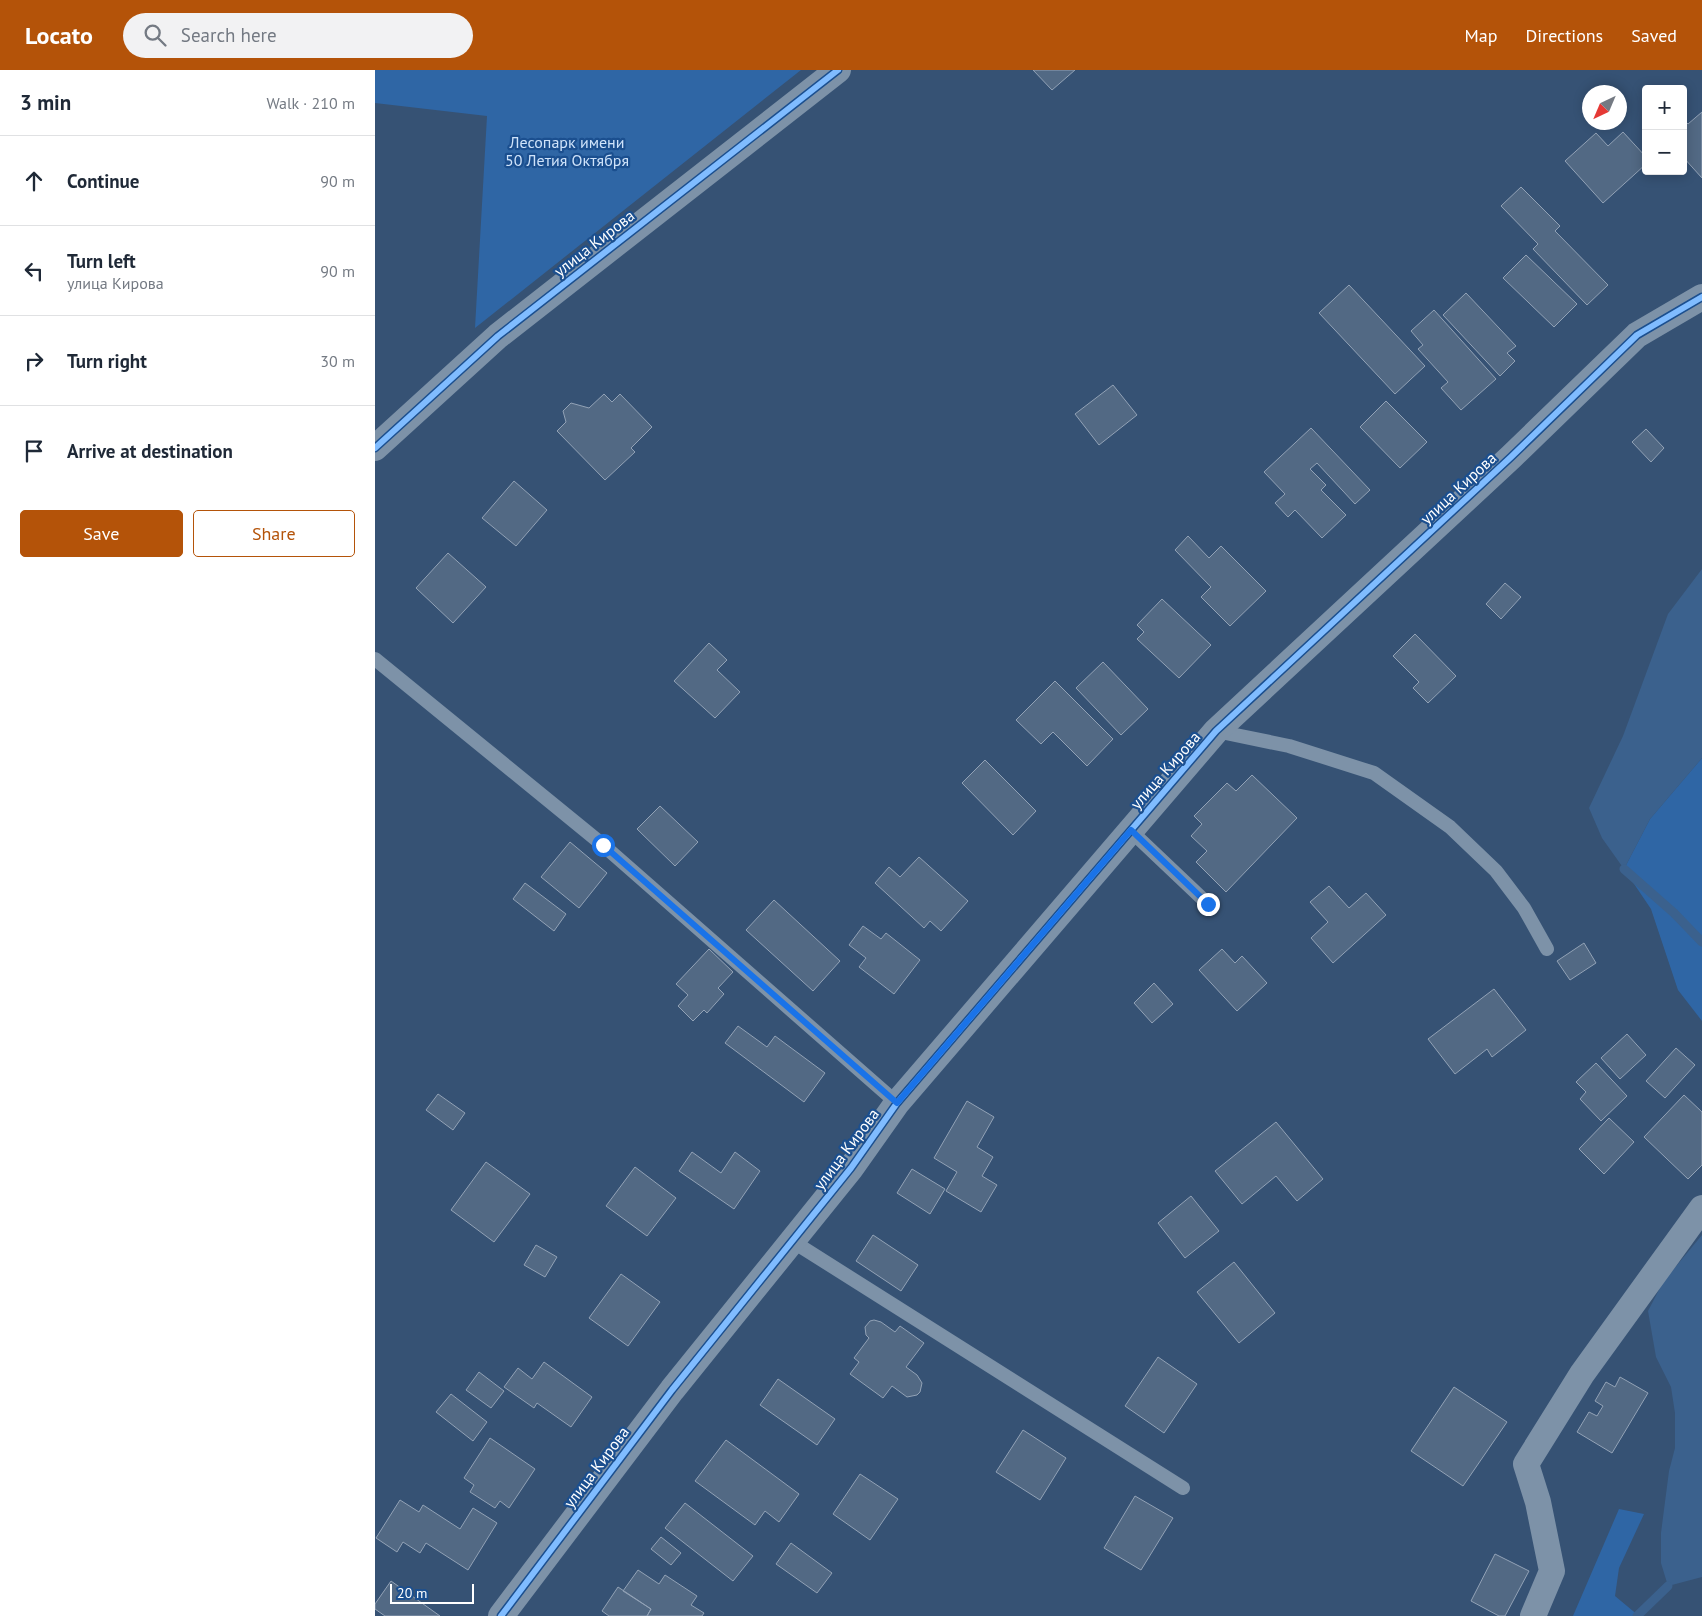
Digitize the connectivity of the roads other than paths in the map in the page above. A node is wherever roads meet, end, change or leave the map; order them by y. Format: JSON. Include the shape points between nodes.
{"nodes":[{"id":1,"x":838,"y":70,"type":"edge"},
{"id":2,"x":1702,"y":297,"type":"edge"},
{"id":3,"x":375,"y":448,"type":"edge"},
{"id":4,"x":375,"y":659,"type":"edge"},
{"id":5,"x":1216,"y":731,"type":"junction"},
{"id":6,"x":1131,"y":830,"type":"junction"},
{"id":7,"x":1208,"y":904,"type":"dead end"},
{"id":8,"x":1547,"y":949,"type":"dead end"},
{"id":9,"x":897,"y":1103,"type":"junction"},
{"id":10,"x":1702,"y":1208,"type":"edge"},
{"id":11,"x":792,"y":1241,"type":"junction"},
{"id":12,"x":1183,"y":1488,"type":"dead end"},
{"id":13,"x":501,"y":1616,"type":"edge"},
{"id":14,"x":1533,"y":1616,"type":"edge"}],
"edges":[{"from":1,"to":3,"type":"street","name":"улица Кирова","via":[[499,336]]},
{"from":2,"to":5,"type":"street","name":"улица Кирова","via":[[1637,335],[1504,464]]},
{"from":4,"to":9,"type":"lane","via":[[603,845]]},
{"from":5,"to":6,"type":"street","name":"улица Кирова"},
{"from":5,"to":8,"type":"lane","via":[[1289,746],[1374,773],[1449,827],[1496,871],[1525,908]]},
{"from":6,"to":7,"type":"lane"},
{"from":6,"to":9,"type":"street","name":"улица Кирова"},
{"from":9,"to":11,"type":"street","name":"улица Кирова","via":[[851,1168]]},
{"from":10,"to":14,"type":"street","via":[[1582,1374],[1526,1464],[1538,1502],[1552,1571]]},
{"from":11,"to":12,"type":"lane"},
{"from":11,"to":13,"type":"street","name":"улица Кирова","via":[[672,1390]]}]}
